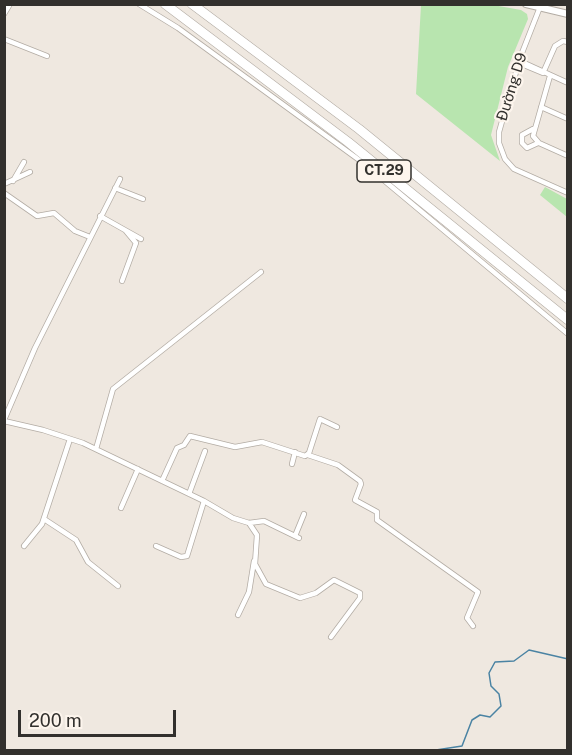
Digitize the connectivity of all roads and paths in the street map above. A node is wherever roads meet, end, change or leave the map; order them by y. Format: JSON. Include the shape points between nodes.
{"nodes":[{"id":1,"x":10,"y":4,"type":"edge"},
{"id":2,"x":139,"y":4,"type":"edge"},
{"id":3,"x":157,"y":4,"type":"edge"},
{"id":4,"x":165,"y":4,"type":"edge"},
{"id":5,"x":194,"y":4,"type":"edge"},
{"id":6,"x":525,"y":4,"type":"edge"},
{"id":7,"x":540,"y":7,"type":"junction"},
{"id":8,"x":4,"y":14,"type":"edge"},
{"id":9,"x":567,"y":14,"type":"edge"},
{"id":10,"x":196,"y":26,"type":"junction"},
{"id":11,"x":4,"y":39,"type":"edge"},
{"id":12,"x":567,"y":42,"type":"edge"},
{"id":13,"x":47,"y":56,"type":"dead end"},
{"id":14,"x":519,"y":63,"type":"junction"},
{"id":15,"x":543,"y":73,"type":"junction"},
{"id":16,"x":550,"y":76,"type":"junction"},
{"id":17,"x":567,"y":83,"type":"edge"},
{"id":18,"x":541,"y":107,"type":"junction"},
{"id":19,"x":567,"y":119,"type":"edge"},
{"id":20,"x":533,"y":129,"type":"junction"},
{"id":21,"x":539,"y":144,"type":"junction"},
{"id":22,"x":567,"y":156,"type":"edge"},
{"id":23,"x":24,"y":162,"type":"dead end"},
{"id":24,"x":30,"y":172,"type":"dead end"},
{"id":25,"x":120,"y":179,"type":"dead end"},
{"id":26,"x":14,"y":181,"type":"junction"},
{"id":27,"x":4,"y":184,"type":"edge"},
{"id":28,"x":115,"y":188,"type":"junction"},
{"id":29,"x":4,"y":193,"type":"edge"},
{"id":30,"x":567,"y":194,"type":"edge"},
{"id":31,"x":143,"y":199,"type":"dead end"},
{"id":32,"x":100,"y":216,"type":"junction"},
{"id":33,"x":126,"y":231,"type":"junction"},
{"id":34,"x":90,"y":237,"type":"junction"},
{"id":35,"x":141,"y":238,"type":"dead end"},
{"id":36,"x":261,"y":272,"type":"dead end"},
{"id":37,"x":122,"y":280,"type":"dead end"},
{"id":38,"x":567,"y":299,"type":"edge"},
{"id":39,"x":567,"y":320,"type":"edge"},
{"id":40,"x":567,"y":334,"type":"edge"},
{"id":41,"x":4,"y":421,"type":"edge"},
{"id":42,"x":337,"y":427,"type":"dead end"},
{"id":43,"x":70,"y":439,"type":"junction"},
{"id":44,"x":96,"y":449,"type":"junction"},
{"id":45,"x":205,"y":451,"type":"dead end"},
{"id":46,"x":295,"y":452,"type":"junction"},
{"id":47,"x":308,"y":455,"type":"junction"},
{"id":48,"x":292,"y":464,"type":"dead end"},
{"id":49,"x":138,"y":469,"type":"junction"},
{"id":50,"x":162,"y":481,"type":"junction"},
{"id":51,"x":189,"y":494,"type":"junction"},
{"id":52,"x":204,"y":501,"type":"junction"},
{"id":53,"x":122,"y":508,"type":"dead end"},
{"id":54,"x":304,"y":514,"type":"dead end"},
{"id":55,"x":44,"y":519,"type":"junction"},
{"id":56,"x":249,"y":523,"type":"junction"},
{"id":57,"x":24,"y":546,"type":"dead end"},
{"id":58,"x":156,"y":546,"type":"dead end"},
{"id":59,"x":255,"y":561,"type":"junction"},
{"id":60,"x":118,"y":586,"type":"dead end"},
{"id":61,"x":238,"y":615,"type":"dead end"},
{"id":62,"x":473,"y":627,"type":"dead end"},
{"id":63,"x":332,"y":637,"type":"dead end"}],
"edges":[{"from":1,"to":8,"type":"street"},
{"from":2,"to":40,"type":"street","via":[[362,162]]},
{"from":3,"to":10,"type":"highway"},
{"from":4,"to":10,"type":"highway","number":"CT.29"},
{"from":5,"to":38,"type":"highway","number":"CT.29","via":[[359,129]]},
{"from":6,"to":7,"type":"street"},
{"from":7,"to":9,"type":"street"},
{"from":7,"to":14,"type":"street","name":"Đường D9"},
{"from":10,"to":39,"type":"highway","number":"CT.29","via":[[348,142]]},
{"from":11,"to":13,"type":"street"},
{"from":12,"to":15,"type":"street","via":[[558,43]]},
{"from":14,"to":15,"type":"street"},
{"from":14,"to":30,"type":"street","name":"Đường D9","via":[[499,132],[501,151],[510,166]]},
{"from":15,"to":16,"type":"street"},
{"from":16,"to":17,"type":"street"},
{"from":16,"to":18,"type":"street"},
{"from":18,"to":19,"type":"street"},
{"from":18,"to":20,"type":"street"},
{"from":20,"to":21,"type":"street"},
{"from":20,"to":21,"type":"street","via":[[522,135],[522,142],[527,148]]},
{"from":21,"to":22,"type":"street"},
{"from":23,"to":26,"type":"street"},
{"from":24,"to":26,"type":"street"},
{"from":25,"to":28,"type":"street"},
{"from":26,"to":27,"type":"street"},
{"from":28,"to":31,"type":"street"},
{"from":28,"to":32,"type":"street"},
{"from":29,"to":34,"type":"street","via":[[37,216],[54,213],[75,231]]},
{"from":32,"to":33,"type":"street"},
{"from":32,"to":34,"type":"street"},
{"from":33,"to":35,"type":"street"},
{"from":33,"to":37,"type":"street","via":[[136,243]]},
{"from":34,"to":41,"type":"street"},
{"from":36,"to":44,"type":"street","via":[[113,389]]},
{"from":41,"to":43,"type":"street"},
{"from":42,"to":47,"type":"street","via":[[320,419]]},
{"from":43,"to":44,"type":"street"},
{"from":43,"to":55,"type":"street"},
{"from":44,"to":49,"type":"street"},
{"from":45,"to":51,"type":"street"},
{"from":46,"to":47,"type":"street"},
{"from":46,"to":48,"type":"street"},
{"from":46,"to":50,"type":"street","via":[[262,442],[236,447],[190,436],[177,448]]},
{"from":47,"to":62,"type":"street","via":[[343,469],[361,482],[355,499],[377,513],[377,520],[478,592],[467,618]]},
{"from":49,"to":50,"type":"street"},
{"from":49,"to":53,"type":"street"},
{"from":50,"to":51,"type":"street"},
{"from":51,"to":52,"type":"street"},
{"from":52,"to":56,"type":"street"},
{"from":52,"to":58,"type":"street","via":[[187,556]]},
{"from":54,"to":56,"type":"street","via":[[297,537],[264,521]]},
{"from":55,"to":57,"type":"street"},
{"from":55,"to":60,"type":"street","via":[[76,540],[88,562]]},
{"from":56,"to":59,"type":"street","via":[[257,536]]},
{"from":59,"to":61,"type":"street","via":[[249,592]]},
{"from":59,"to":63,"type":"street","via":[[264,582],[295,597],[314,594],[334,580],[359,592],[360,598]]}]}
